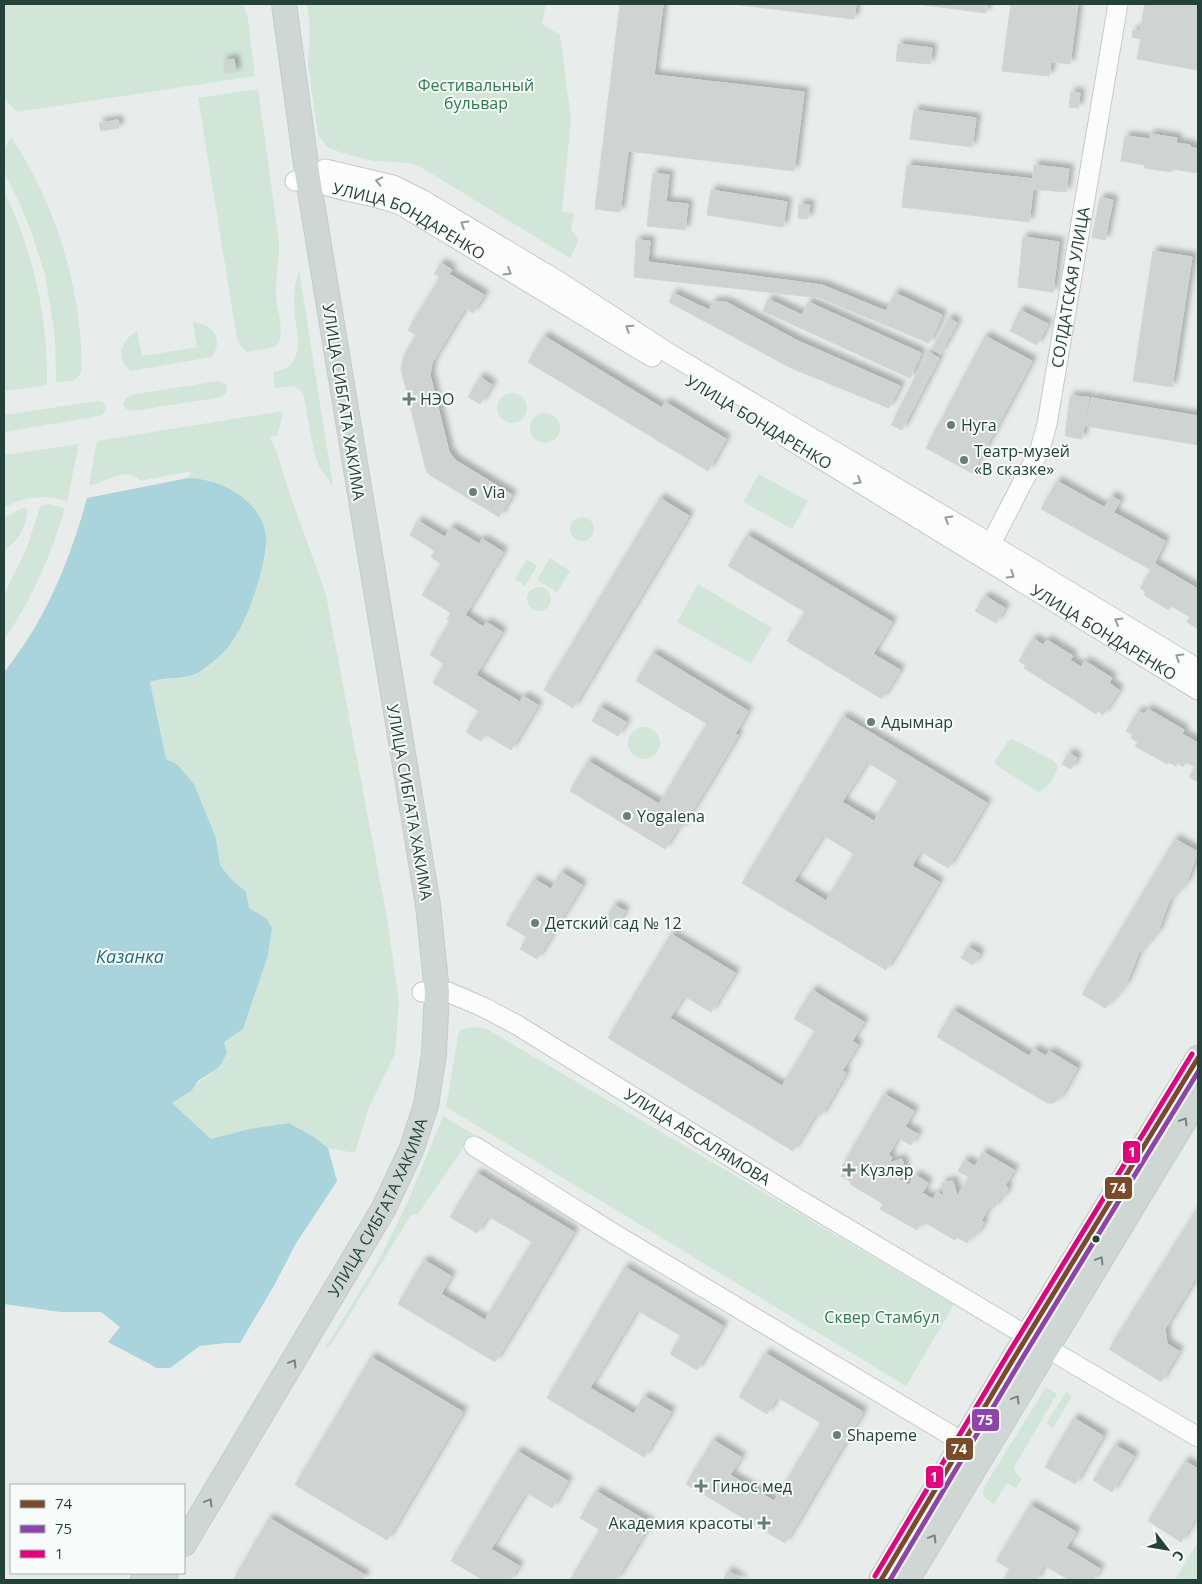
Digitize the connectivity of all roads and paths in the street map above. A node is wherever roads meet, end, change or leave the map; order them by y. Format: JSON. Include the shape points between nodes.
{"nodes":[{"id":1,"x":268,"y":4,"type":"edge"},
{"id":2,"x":284,"y":4,"type":"edge"},
{"id":3,"x":1118,"y":4,"type":"edge"},
{"id":4,"x":302,"y":180,"type":"junction"},
{"id":5,"x":987,"y":551,"type":"junction"},
{"id":6,"x":1198,"y":669,"type":"edge"},
{"id":7,"x":1198,"y":690,"type":"edge"},
{"id":8,"x":430,"y":992,"type":"junction"},
{"id":9,"x":1198,"y":1058,"type":"edge"},
{"id":10,"x":1198,"y":1098,"type":"edge"},
{"id":11,"x":474,"y":1146,"type":"dead end"},
{"id":12,"x":1037,"y":1342,"type":"junction"},
{"id":13,"x":1198,"y":1437,"type":"edge"},
{"id":14,"x":964,"y":1443,"type":"junction"},
{"id":15,"x":185,"y":1510,"type":"edge"},
{"id":16,"x":185,"y":1542,"type":"edge"},
{"id":17,"x":881,"y":1580,"type":"edge"},
{"id":18,"x":908,"y":1580,"type":"edge"}],
"edges":[{"from":1,"to":4,"type":"main road","name":"УЛИЦА СИБГАТА ХАКИМА","via":[[287,138]]},
{"from":2,"to":4,"type":"main road","name":"УЛИЦА СИБГАТА ХАКИМА"},
{"from":3,"to":5,"type":"street","name":"СОЛДАТСКАЯ УЛИЦА","via":[[1047,424],[1040,449]]},
{"from":4,"to":5,"type":"street","name":"УЛИЦА БОНДАРЕНКО","via":[[325,169],[393,185],[423,200],[560,282]]},
{"from":4,"to":8,"type":"main road","name":"УЛИЦА СИБГАТА ХАКИМА","via":[[418,951]]},
{"from":6,"to":5,"type":"street","name":"УЛИЦА БОНДАРЕНКО","one_way":true},
{"from":5,"to":7,"type":"street","name":"УЛИЦА БОНДАРЕНКО","one_way":true},
{"from":8,"to":12,"type":"street","name":"УЛИЦА АБСАЛЯМОВА","via":[[448,992],[517,1025]]},
{"from":8,"to":15,"type":"main road","name":"УЛИЦА СИБГАТА ХАКИМА","via":[[411,1102],[396,1145],[366,1209]]},
{"from":16,"to":8,"type":"main road","name":"УЛИЦА СИБГАТА ХАКИМА","one_way":true,"via":[[384,1208],[412,1148],[427,1097],[434,1054]]},
{"from":9,"to":12,"type":"main road"},
{"from":12,"to":10,"type":"main road","one_way":true},
{"from":11,"to":14,"type":"street","via":[[616,1235]]},
{"from":12,"to":13,"type":"street","name":"УЛИЦА АБСАЛЯМОВА"},
{"from":12,"to":14,"type":"main road"},
{"from":18,"to":12,"type":"main road","one_way":true},
{"from":14,"to":17,"type":"main road"}]}
